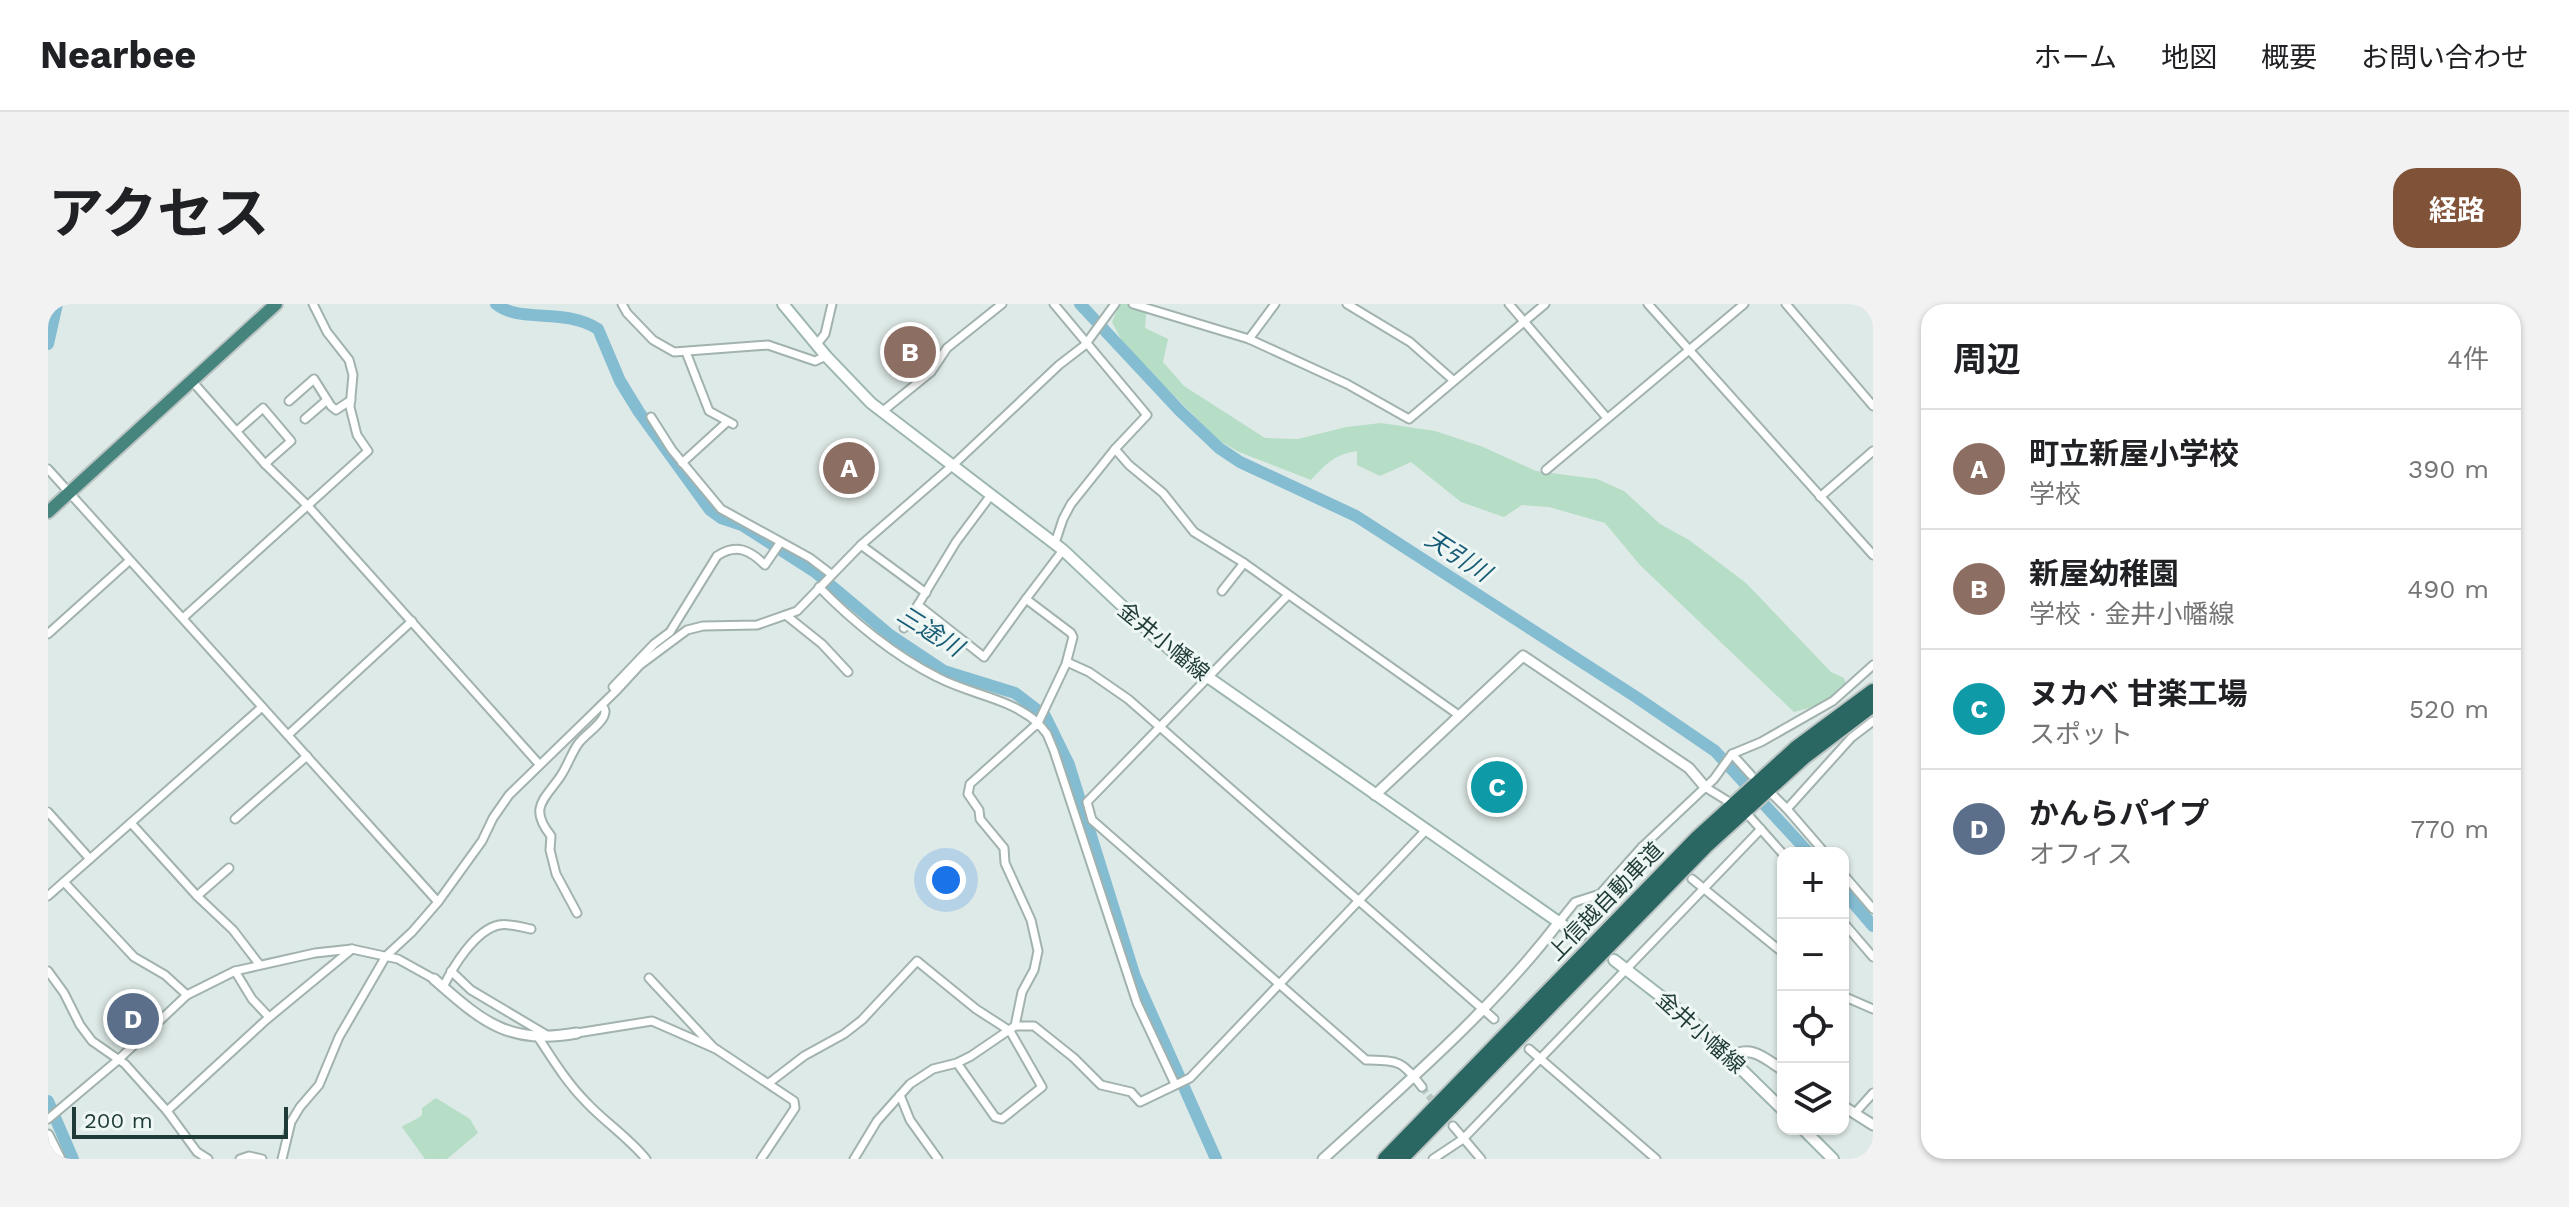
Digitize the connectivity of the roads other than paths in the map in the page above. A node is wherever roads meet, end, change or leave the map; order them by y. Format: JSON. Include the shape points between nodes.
{"nodes":[{"id":1,"x":313,"y":304,"type":"edge"},
{"id":2,"x":622,"y":304,"type":"edge"},
{"id":3,"x":783,"y":304,"type":"edge"},
{"id":4,"x":832,"y":304,"type":"edge"},
{"id":5,"x":1002,"y":304,"type":"edge"},
{"id":6,"x":1054,"y":304,"type":"edge"},
{"id":7,"x":1133,"y":304,"type":"edge"},
{"id":8,"x":1275,"y":304,"type":"edge"},
{"id":9,"x":1347,"y":304,"type":"edge"},
{"id":10,"x":1509,"y":304,"type":"edge"},
{"id":11,"x":1545,"y":304,"type":"edge"},
{"id":12,"x":1648,"y":304,"type":"edge"},
{"id":13,"x":1744,"y":304,"type":"edge"},
{"id":14,"x":1786,"y":304,"type":"edge"},
{"id":15,"x":271,"y":306,"type":"edge"},
{"id":16,"x":1114,"y":308,"type":"edge"},
{"id":17,"x":1524,"y":322,"type":"junction"},
{"id":18,"x":1249,"y":339,"type":"junction"},
{"id":19,"x":817,"y":344,"type":"junction"},
{"id":20,"x":1085,"y":345,"type":"junction"},
{"id":21,"x":1688,"y":351,"type":"junction"},
{"id":22,"x":686,"y":352,"type":"junction"},
{"id":23,"x":826,"y":356,"type":"junction"},
{"id":24,"x":1453,"y":380,"type":"junction"},
{"id":25,"x":192,"y":381,"type":"junction"},
{"id":26,"x":327,"y":400,"type":"junction"},
{"id":27,"x":351,"y":400,"type":"junction"},
{"id":28,"x":289,"y":401,"type":"dead end"},
{"id":29,"x":1873,"y":406,"type":"edge"},
{"id":30,"x":883,"y":411,"type":"junction"},
{"id":31,"x":651,"y":417,"type":"dead end"},
{"id":32,"x":1607,"y":418,"type":"junction"},
{"id":33,"x":305,"y":419,"type":"dead end"},
{"id":34,"x":237,"y":431,"type":"junction"},
{"id":35,"x":1115,"y":449,"type":"junction"},
{"id":36,"x":1873,"y":451,"type":"edge"},
{"id":37,"x":682,"y":463,"type":"junction"},
{"id":38,"x":265,"y":464,"type":"junction"},
{"id":39,"x":952,"y":466,"type":"junction"},
{"id":40,"x":48,"y":469,"type":"edge"},
{"id":41,"x":1546,"y":470,"type":"dead end"},
{"id":42,"x":70,"y":493,"type":"junction"},
{"id":43,"x":991,"y":495,"type":"junction"},
{"id":44,"x":1820,"y":497,"type":"junction"},
{"id":45,"x":308,"y":506,"type":"junction"},
{"id":46,"x":48,"y":512,"type":"edge"},
{"id":47,"x":780,"y":543,"type":"junction"},
{"id":48,"x":861,"y":545,"type":"junction"},
{"id":49,"x":1059,"y":547,"type":"junction"},
{"id":50,"x":1873,"y":555,"type":"edge"},
{"id":51,"x":129,"y":561,"type":"junction"},
{"id":52,"x":1244,"y":563,"type":"junction"},
{"id":53,"x":831,"y":574,"type":"junction"},
{"id":54,"x":819,"y":587,"type":"junction"},
{"id":55,"x":1222,"y":591,"type":"dead end"},
{"id":56,"x":926,"y":593,"type":"junction"},
{"id":57,"x":1287,"y":596,"type":"junction"},
{"id":58,"x":1026,"y":599,"type":"junction"},
{"id":59,"x":918,"y":605,"type":"junction"},
{"id":60,"x":787,"y":616,"type":"junction"},
{"id":61,"x":183,"y":618,"type":"junction"},
{"id":62,"x":412,"y":621,"type":"junction"},
{"id":63,"x":904,"y":628,"type":"dead end"},
{"id":64,"x":48,"y":634,"type":"edge"},
{"id":65,"x":1067,"y":662,"type":"junction"},
{"id":66,"x":1873,"y":665,"type":"edge"},
{"id":67,"x":848,"y":672,"type":"dead end"},
{"id":68,"x":1207,"y":677,"type":"junction"},
{"id":69,"x":613,"y":687,"type":"dead end"},
{"id":70,"x":1873,"y":691,"type":"edge"},
{"id":71,"x":602,"y":705,"type":"junction"},
{"id":72,"x":1873,"y":705,"type":"edge"},
{"id":73,"x":262,"y":707,"type":"junction"},
{"id":74,"x":1460,"y":716,"type":"junction"},
{"id":75,"x":1873,"y":721,"type":"edge"},
{"id":76,"x":1038,"y":723,"type":"junction"},
{"id":77,"x":1161,"y":726,"type":"junction"},
{"id":78,"x":288,"y":735,"type":"junction"},
{"id":79,"x":1732,"y":754,"type":"junction"},
{"id":80,"x":307,"y":756,"type":"junction"},
{"id":81,"x":539,"y":764,"type":"junction"},
{"id":82,"x":1705,"y":787,"type":"junction"},
{"id":83,"x":1761,"y":787,"type":"junction"},
{"id":84,"x":1375,"y":795,"type":"junction"},
{"id":85,"x":1739,"y":807,"type":"junction"},
{"id":86,"x":1787,"y":809,"type":"junction"},
{"id":87,"x":48,"y":812,"type":"edge"},
{"id":88,"x":235,"y":819,"type":"dead end"},
{"id":89,"x":131,"y":823,"type":"junction"},
{"id":90,"x":1427,"y":829,"type":"junction"},
{"id":91,"x":1761,"y":829,"type":"junction"},
{"id":92,"x":1642,"y":847,"type":"junction"},
{"id":93,"x":1777,"y":847,"type":"edge"},
{"id":94,"x":1820,"y":847,"type":"edge"},
{"id":95,"x":1657,"y":854,"type":"dead end"},
{"id":96,"x":90,"y":859,"type":"junction"},
{"id":97,"x":229,"y":868,"type":"dead end"},
{"id":98,"x":1692,"y":879,"type":"dead end"},
{"id":99,"x":1849,"y":881,"type":"edge"},
{"id":100,"x":64,"y":882,"type":"junction"},
{"id":101,"x":1704,"y":887,"type":"junction"},
{"id":102,"x":48,"y":896,"type":"edge"},
{"id":103,"x":197,"y":896,"type":"junction"},
{"id":104,"x":1359,"y":900,"type":"junction"},
{"id":105,"x":438,"y":902,"type":"junction"},
{"id":106,"x":1873,"y":909,"type":"edge"},
{"id":107,"x":577,"y":913,"type":"dead end"},
{"id":108,"x":1559,"y":922,"type":"junction"},
{"id":109,"x":531,"y":929,"type":"dead end"},
{"id":110,"x":1849,"y":929,"type":"edge"},
{"id":111,"x":1580,"y":937,"type":"dead end"},
{"id":112,"x":1777,"y":948,"type":"edge"},
{"id":113,"x":352,"y":949,"type":"junction"},
{"id":114,"x":386,"y":956,"type":"junction"},
{"id":115,"x":1873,"y":957,"type":"edge"},
{"id":116,"x":1614,"y":960,"type":"dead end"},
{"id":117,"x":259,"y":964,"type":"junction"},
{"id":118,"x":1625,"y":968,"type":"junction"},
{"id":119,"x":48,"y":971,"type":"edge"},
{"id":120,"x":235,"y":971,"type":"junction"},
{"id":121,"x":451,"y":971,"type":"junction"},
{"id":122,"x":649,"y":978,"type":"dead end"},
{"id":123,"x":434,"y":979,"type":"joint"},
{"id":124,"x":1279,"y":984,"type":"junction"},
{"id":125,"x":443,"y":987,"type":"junction"},
{"id":126,"x":187,"y":995,"type":"junction"},
{"id":127,"x":1849,"y":999,"type":"edge"},
{"id":128,"x":1484,"y":1009,"type":"junction"},
{"id":129,"x":1873,"y":1009,"type":"edge"},
{"id":130,"x":269,"y":1017,"type":"junction"},
{"id":131,"x":1494,"y":1019,"type":"dead end"},
{"id":132,"x":1013,"y":1028,"type":"junction"},
{"id":133,"x":577,"y":1033,"type":"joint"},
{"id":134,"x":538,"y":1037,"type":"junction"},
{"id":135,"x":549,"y":1037,"type":"junction"},
{"id":136,"x":716,"y":1049,"type":"junction"},
{"id":137,"x":1529,"y":1049,"type":"dead end"},
{"id":138,"x":1539,"y":1057,"type":"junction"},
{"id":139,"x":1730,"y":1057,"type":"junction"},
{"id":140,"x":118,"y":1060,"type":"junction"},
{"id":141,"x":957,"y":1063,"type":"junction"},
{"id":142,"x":1777,"y":1066,"type":"edge"},
{"id":143,"x":1413,"y":1076,"type":"junction"},
{"id":144,"x":769,"y":1083,"type":"junction"},
{"id":145,"x":1175,"y":1084,"type":"junction"},
{"id":146,"x":1422,"y":1087,"type":"tunnel mouth"},
{"id":147,"x":1873,"y":1093,"type":"edge"},
{"id":148,"x":900,"y":1095,"type":"junction"},
{"id":149,"x":1777,"y":1104,"type":"edge"},
{"id":150,"x":1849,"y":1110,"type":"edge"},
{"id":151,"x":167,"y":1111,"type":"junction"},
{"id":152,"x":1855,"y":1113,"type":"junction"},
{"id":153,"x":48,"y":1119,"type":"edge"},
{"id":154,"x":1873,"y":1125,"type":"edge"},
{"id":155,"x":1453,"y":1126,"type":"dead end"},
{"id":156,"x":48,"y":1135,"type":"edge"},
{"id":157,"x":1809,"y":1135,"type":"edge"},
{"id":158,"x":1463,"y":1139,"type":"junction"},
{"id":159,"x":197,"y":1152,"type":"junction"},
{"id":160,"x":1402,"y":1158,"type":"edge"},
{"id":161,"x":60,"y":1159,"type":"edge"},
{"id":162,"x":190,"y":1159,"type":"edge"},
{"id":163,"x":208,"y":1159,"type":"edge"},
{"id":164,"x":240,"y":1159,"type":"edge"},
{"id":165,"x":262,"y":1159,"type":"edge"},
{"id":166,"x":282,"y":1159,"type":"edge"},
{"id":167,"x":646,"y":1159,"type":"edge"},
{"id":168,"x":760,"y":1159,"type":"edge"},
{"id":169,"x":854,"y":1159,"type":"edge"},
{"id":170,"x":938,"y":1159,"type":"edge"},
{"id":171,"x":1323,"y":1159,"type":"edge"},
{"id":172,"x":1385,"y":1159,"type":"edge"},
{"id":173,"x":1433,"y":1159,"type":"edge"},
{"id":174,"x":1481,"y":1159,"type":"edge"},
{"id":175,"x":1656,"y":1159,"type":"edge"},
{"id":176,"x":1833,"y":1159,"type":"edge"}],
"edges":[{"from":1,"to":27,"type":"street","via":[[349,360]]},
{"from":2,"to":22,"type":"street","via":[[653,340],[674,352]]},
{"from":3,"to":19,"type":"main road","name":"金井小幡線"},
{"from":4,"to":19,"type":"street"},
{"from":5,"to":30,"type":"street","via":[[947,348],[931,372]]},
{"from":6,"to":20,"type":"street"},
{"from":7,"to":18,"type":"street"},
{"from":8,"to":18,"type":"street"},
{"from":9,"to":24,"type":"street","via":[[1410,342]]},
{"from":10,"to":17,"type":"street"},
{"from":11,"to":17,"type":"street"},
{"from":12,"to":21,"type":"street"},
{"from":13,"to":21,"type":"street"},
{"from":14,"to":29,"type":"street"},
{"from":15,"to":25,"type":"highway"},
{"from":16,"to":20,"type":"street"},
{"from":17,"to":24,"type":"street"},
{"from":17,"to":32,"type":"street"},
{"from":18,"to":24,"type":"street","via":[[1409,419]]},
{"from":19,"to":23,"type":"main road","name":"金井小幡線"},
{"from":20,"to":35,"type":"street","via":[[1147,415]]},
{"from":20,"to":39,"type":"street"},
{"from":21,"to":32,"type":"street"},
{"from":21,"to":44,"type":"street"},
{"from":22,"to":23,"type":"street","via":[[768,345],[815,361]]},
{"from":22,"to":37,"type":"street","via":[[709,411],[730,423]]},
{"from":23,"to":30,"type":"main road","name":"金井小幡線"},
{"from":25,"to":34,"type":"street"},
{"from":25,"to":42,"type":"highway"},
{"from":26,"to":27,"type":"street","via":[[336,410]]},
{"from":26,"to":28,"type":"street","via":[[314,379]]},
{"from":26,"to":33,"type":"street"},
{"from":27,"to":45,"type":"street","via":[[357,435],[368,451]]},
{"from":30,"to":39,"type":"main road","name":"金井小幡線"},
{"from":31,"to":37,"type":"street"},
{"from":32,"to":41,"type":"street"},
{"from":34,"to":38,"type":"street"},
{"from":34,"to":38,"type":"street","via":[[263,408],[273,419],[291,441]]},
{"from":35,"to":49,"type":"street","via":[[1071,504]]},
{"from":35,"to":52,"type":"street","via":[[1163,493],[1194,532]]},
{"from":36,"to":44,"type":"street"},
{"from":37,"to":47,"type":"street","via":[[721,509]]},
{"from":38,"to":45,"type":"street"},
{"from":39,"to":43,"type":"main road","name":"金井小幡線"},
{"from":39,"to":48,"type":"street"},
{"from":40,"to":42,"type":"street"},
{"from":42,"to":46,"type":"highway"},
{"from":42,"to":51,"type":"street"},
{"from":43,"to":49,"type":"main road","name":"金井小幡線"},
{"from":43,"to":56,"type":"street"},
{"from":44,"to":50,"type":"street"},
{"from":45,"to":61,"type":"street"},
{"from":45,"to":62,"type":"street"},
{"from":47,"to":53,"type":"street"},
{"from":47,"to":69,"type":"street","via":[[765,565],[744,549],[717,556],[670,632]]},
{"from":48,"to":53,"type":"street"},
{"from":48,"to":56,"type":"street"},
{"from":49,"to":58,"type":"street"},
{"from":49,"to":68,"type":"main road","name":"金井小幡線","via":[[1153,635]]},
{"from":51,"to":61,"type":"street"},
{"from":51,"to":64,"type":"street"},
{"from":52,"to":55,"type":"street"},
{"from":52,"to":57,"type":"street"},
{"from":53,"to":54,"type":"street"},
{"from":54,"to":60,"type":"street"},
{"from":54,"to":76,"type":"street","via":[[916,666],[950,684],[997,698]]},
{"from":56,"to":59,"type":"street"},
{"from":57,"to":68,"type":"street"},
{"from":57,"to":74,"type":"street"},
{"from":58,"to":59,"type":"street","via":[[984,657]]},
{"from":58,"to":65,"type":"street","via":[[1071,633]]},
{"from":59,"to":63,"type":"street"},
{"from":60,"to":67,"type":"street"},
{"from":60,"to":71,"type":"street","via":[[757,625],[687,630],[640,665]]},
{"from":61,"to":73,"type":"street"},
{"from":62,"to":78,"type":"street"},
{"from":62,"to":81,"type":"street"},
{"from":65,"to":76,"type":"street"},
{"from":65,"to":77,"type":"street","via":[[1089,672]]},
{"from":66,"to":79,"type":"street","via":[[1827,705]]},
{"from":68,"to":77,"type":"street"},
{"from":68,"to":84,"type":"main road","name":"金井小幡線"},
{"from":70,"to":83,"type":"highway","name":"上信越自動車道","via":[[1825,726]]},
{"from":71,"to":81,"type":"street"},
{"from":71,"to":107,"type":"street","via":[[604,718],[578,744],[541,801],[539,813],[551,836],[556,874]]},
{"from":72,"to":83,"type":"highway","name":"上信越自動車道"},
{"from":73,"to":78,"type":"street"},
{"from":73,"to":89,"type":"street"},
{"from":74,"to":82,"type":"street","via":[[1523,656],[1689,768]]},
{"from":74,"to":84,"type":"street"},
{"from":75,"to":86,"type":"street"},
{"from":76,"to":132,"type":"street","via":[[970,784],[968,794],[1004,848],[1038,951]]},
{"from":76,"to":145,"type":"street","via":[[1054,751],[1137,1003]]},
{"from":77,"to":104,"type":"street"},
{"from":77,"to":124,"type":"street","via":[[1087,802],[1092,820]]},
{"from":78,"to":80,"type":"street"},
{"from":79,"to":82,"type":"street"},
{"from":79,"to":83,"type":"street"},
{"from":80,"to":88,"type":"street"},
{"from":80,"to":105,"type":"street"},
{"from":81,"to":105,"type":"street","via":[[509,795]]},
{"from":82,"to":85,"type":"street"},
{"from":82,"to":92,"type":"street"},
{"from":83,"to":85,"type":"highway","name":"上信越自動車道"},
{"from":83,"to":86,"type":"street"},
{"from":84,"to":90,"type":"main road","name":"金井小幡線"},
{"from":85,"to":91,"type":"street"},
{"from":85,"to":160,"type":"highway","name":"上信越自動車道"},
{"from":85,"to":172,"type":"highway","name":"上信越自動車道","via":[[1665,870]]},
{"from":86,"to":94,"type":"street"},
{"from":87,"to":96,"type":"street"},
{"from":89,"to":96,"type":"street"},
{"from":89,"to":103,"type":"street"},
{"from":90,"to":104,"type":"street"},
{"from":90,"to":108,"type":"main road","name":"金井小幡線"},
{"from":91,"to":93,"type":"street"},
{"from":91,"to":101,"type":"street"},
{"from":92,"to":95,"type":"street"},
{"from":92,"to":108,"type":"street","via":[[1600,894],[1575,902]]},
{"from":96,"to":100,"type":"street"},
{"from":97,"to":103,"type":"street"},
{"from":98,"to":101,"type":"street"},
{"from":99,"to":106,"type":"street"},
{"from":100,"to":102,"type":"street"},
{"from":100,"to":126,"type":"street","via":[[134,957]]},
{"from":101,"to":112,"type":"street"},
{"from":101,"to":118,"type":"street"},
{"from":103,"to":117,"type":"street"},
{"from":104,"to":124,"type":"street"},
{"from":104,"to":128,"type":"street"},
{"from":105,"to":114,"type":"street"},
{"from":108,"to":111,"type":"main road","name":"金井小幡線"},
{"from":108,"to":128,"type":"street"},
{"from":109,"to":121,"type":"street","via":[[497,925],[483,933]]},
{"from":110,"to":115,"type":"street"},
{"from":113,"to":114,"type":"street"},
{"from":113,"to":117,"type":"street"},
{"from":113,"to":130,"type":"street"},
{"from":114,"to":123,"type":"street"},
{"from":114,"to":166,"type":"street","via":[[339,1037],[319,1085],[291,1122]]},
{"from":116,"to":118,"type":"main road","name":"金井小幡線"},
{"from":117,"to":120,"type":"street"},
{"from":118,"to":138,"type":"street"},
{"from":118,"to":139,"type":"main road","name":"金井小幡線"},
{"from":119,"to":140,"type":"street","via":[[92,1041]]},
{"from":120,"to":126,"type":"street"},
{"from":120,"to":130,"type":"street"},
{"from":121,"to":125,"type":"street"},
{"from":121,"to":135,"type":"street","via":[[471,990]]},
{"from":122,"to":136,"type":"street"},
{"from":123,"to":125,"type":"street"},
{"from":124,"to":143,"type":"street","via":[[1366,1060],[1391,1060]]},
{"from":124,"to":145,"type":"street","via":[[1190,1078]]},
{"from":125,"to":134,"type":"street","via":[[499,1028]]},
{"from":126,"to":140,"type":"street"},
{"from":127,"to":129,"type":"street"},
{"from":128,"to":131,"type":"street"},
{"from":128,"to":143,"type":"street"},
{"from":130,"to":151,"type":"street"},
{"from":132,"to":141,"type":"street"},
{"from":132,"to":141,"type":"street","via":[[1042,1087],[1002,1119],[995,1117]]},
{"from":132,"to":144,"type":"street","via":[[976,1009],[917,961],[862,1020]]},
{"from":132,"to":145,"type":"street","via":[[1034,1026],[1101,1085],[1131,1092],[1140,1102]]},
{"from":133,"to":135,"type":"street"},
{"from":133,"to":136,"type":"street","via":[[652,1021]]},
{"from":134,"to":135,"type":"street"},
{"from":134,"to":167,"type":"street","via":[[587,1103]]},
{"from":136,"to":144,"type":"street"},
{"from":137,"to":138,"type":"street"},
{"from":138,"to":158,"type":"street"},
{"from":138,"to":175,"type":"street"},
{"from":139,"to":142,"type":"street","via":[[1752,1050]]},
{"from":139,"to":149,"type":"main road","name":"金井小幡線"},
{"from":140,"to":151,"type":"street"},
{"from":140,"to":153,"type":"street"},
{"from":141,"to":148,"type":"street","via":[[933,1069]]},
{"from":143,"to":146,"type":"street"},
{"from":143,"to":171,"type":"street"},
{"from":144,"to":168,"type":"street","via":[[794,1101],[795,1108]]},
{"from":147,"to":152,"type":"street"},
{"from":148,"to":169,"type":"street"},
{"from":148,"to":170,"type":"street","via":[[910,1120]]},
{"from":150,"to":152,"type":"street"},
{"from":151,"to":159,"type":"street"},
{"from":152,"to":154,"type":"street"},
{"from":155,"to":158,"type":"street"},
{"from":156,"to":161,"type":"street"},
{"from":157,"to":176,"type":"main road"},
{"from":158,"to":173,"type":"street"},
{"from":158,"to":174,"type":"street"},
{"from":159,"to":162,"type":"street"},
{"from":159,"to":163,"type":"street"},
{"from":164,"to":165,"type":"street"}]}
